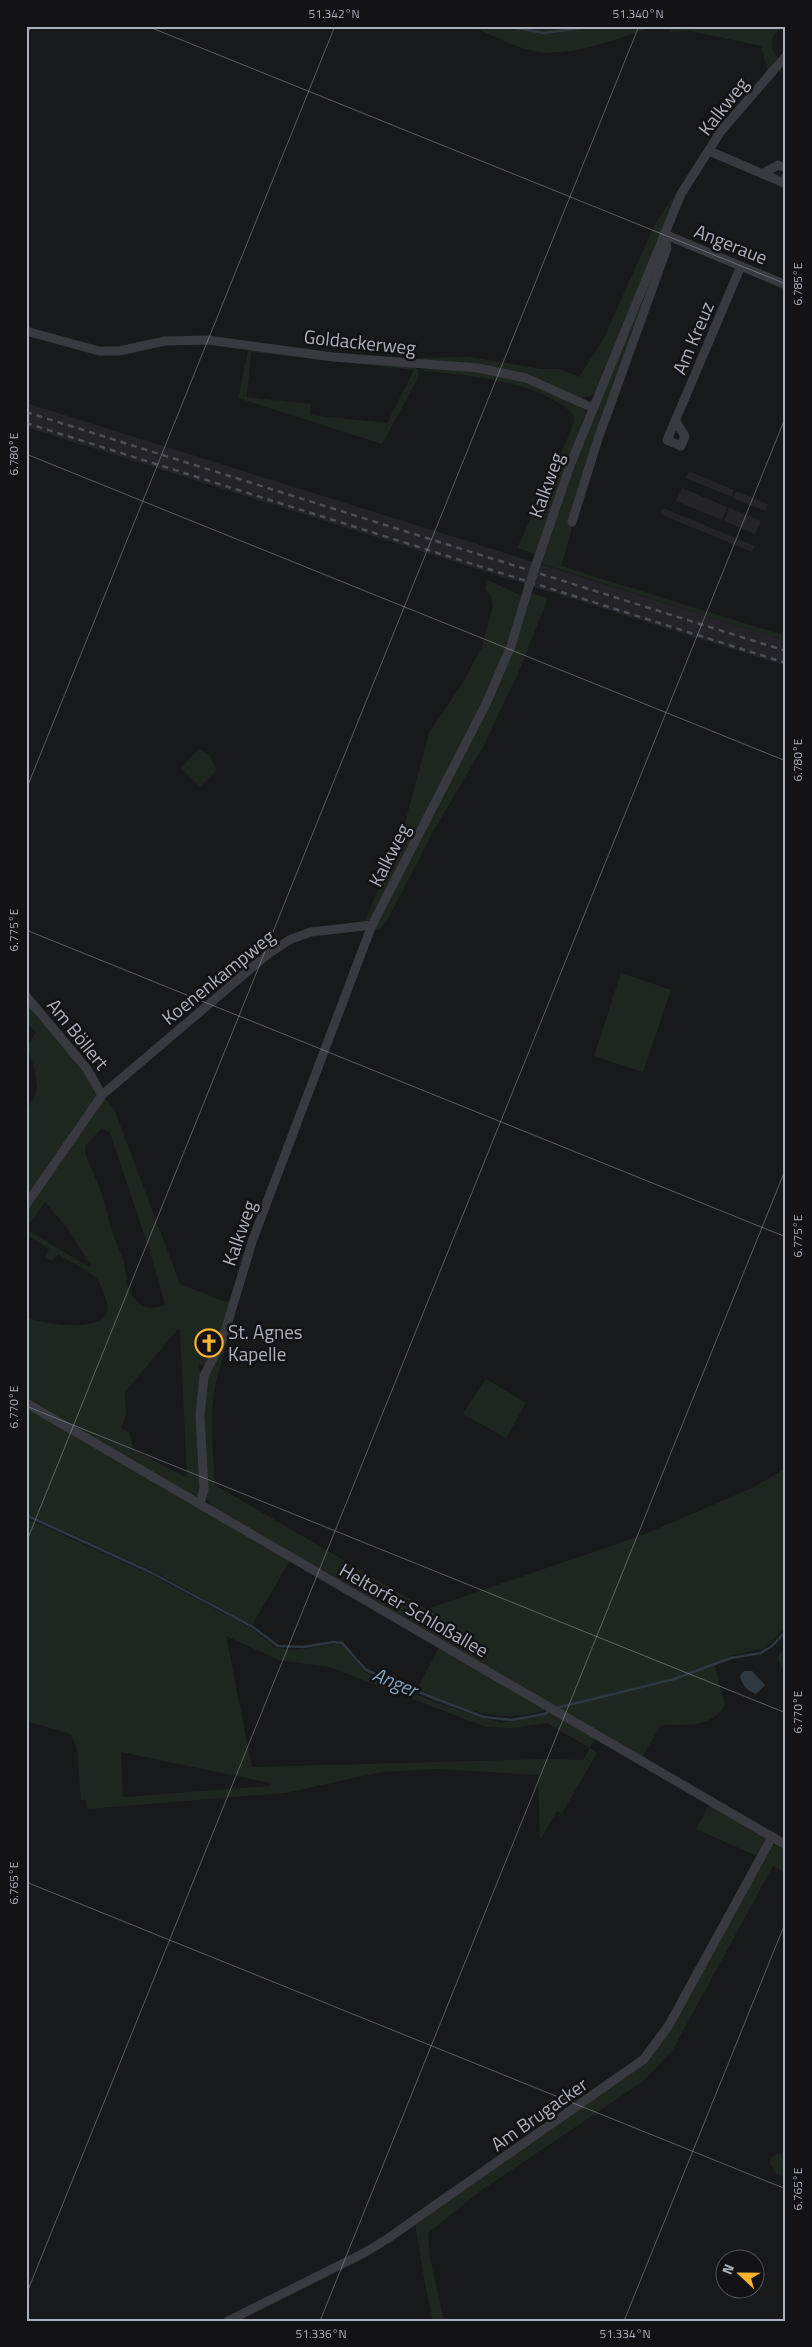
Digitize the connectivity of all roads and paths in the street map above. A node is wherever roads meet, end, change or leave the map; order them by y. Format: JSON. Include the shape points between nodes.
{"nodes":[{"id":1,"x":786,"y":56,"type":"edge"},
{"id":2,"x":709,"y":151,"type":"junction"},
{"id":3,"x":786,"y":168,"type":"edge"},
{"id":4,"x":762,"y":174,"type":"junction"},
{"id":5,"x":786,"y":177,"type":"edge"},
{"id":6,"x":664,"y":234,"type":"junction"},
{"id":7,"x":741,"y":266,"type":"junction"},
{"id":8,"x":786,"y":285,"type":"edge"},
{"id":9,"x":26,"y":331,"type":"edge"},
{"id":10,"x":593,"y":408,"type":"junction"},
{"id":11,"x":676,"y":422,"type":"dead end"},
{"id":12,"x":572,"y":522,"type":"dead end"},
{"id":13,"x":372,"y":925,"type":"junction"},
{"id":14,"x":26,"y":996,"type":"edge"},
{"id":15,"x":102,"y":1095,"type":"junction"},
{"id":16,"x":26,"y":1204,"type":"edge"},
{"id":17,"x":26,"y":1403,"type":"edge"},
{"id":18,"x":200,"y":1504,"type":"junction"},
{"id":19,"x":772,"y":1837,"type":"junction"},
{"id":20,"x":786,"y":1845,"type":"edge"},
{"id":21,"x":228,"y":2321,"type":"edge"}],
"edges":[{"from":1,"to":2,"type":"street","name":"Kalkweg","via":[[721,130]]},
{"from":2,"to":4,"type":"street"},
{"from":2,"to":6,"type":"street","name":"Kalkweg","via":[[682,194]]},
{"from":3,"to":4,"type":"street","via":[[778,165]]},
{"from":4,"to":5,"type":"street","via":[[784,182]]},
{"from":6,"to":7,"type":"street","name":"Angeraue"},
{"from":6,"to":10,"type":"street","name":"Kalkweg"},
{"from":6,"to":12,"type":"street","name":"Kalkweg","via":[[667,248],[598,439]]},
{"from":7,"to":8,"type":"street","name":"Angeraue"},
{"from":7,"to":11,"type":"street","name":"Am Kreuz"},
{"from":9,"to":10,"type":"street","name":"Goldackerweg","via":[[91,350],[119,351],[166,341],[208,340],[342,358],[478,368],[526,378]]},
{"from":10,"to":13,"type":"street","name":"Kalkweg","bridge":true,"via":[[555,505],[511,646],[486,704]]},
{"from":13,"to":15,"type":"street","name":"Koenenkampweg","via":[[311,932],[286,942]]},
{"from":13,"to":18,"type":"street","name":"Kalkweg","via":[[253,1239],[223,1338],[204,1376],[200,1415],[204,1489]]},
{"from":14,"to":15,"type":"street","name":"Am Böllert","via":[[87,1069]]},
{"from":15,"to":16,"type":"street"},
{"from":17,"to":18,"type":"street","name":"Heltorfer Schloßallee"},
{"from":18,"to":19,"type":"street","name":"Heltorfer Schloßallee"},
{"from":19,"to":20,"type":"street","name":"Heltorfer Schloßallee"},
{"from":19,"to":21,"type":"street","name":"Am Brugacker","via":[[669,2025],[644,2059],[387,2239]]}]}
